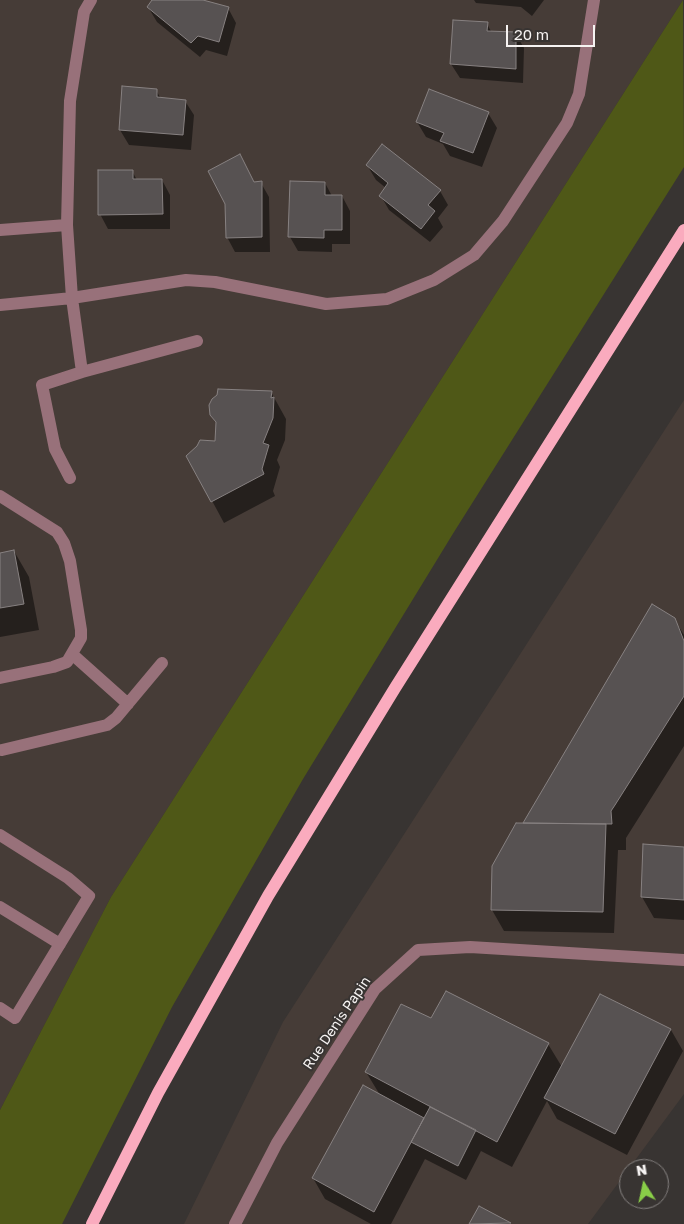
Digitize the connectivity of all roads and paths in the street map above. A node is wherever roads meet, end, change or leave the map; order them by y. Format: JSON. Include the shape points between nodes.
{"nodes":[{"id":1,"x":91,"y":0,"type":"edge"},
{"id":2,"x":594,"y":0,"type":"edge"},
{"id":3,"x":67,"y":225,"type":"junction"},
{"id":4,"x":0,"y":230,"type":"edge"},
{"id":5,"x":684,"y":230,"type":"edge"},
{"id":6,"x":72,"y":298,"type":"junction"},
{"id":7,"x":0,"y":305,"type":"edge"},
{"id":8,"x":197,"y":341,"type":"dead end"},
{"id":9,"x":82,"y":372,"type":"junction"},
{"id":10,"x":70,"y":478,"type":"dead end"},
{"id":11,"x":0,"y":496,"type":"edge"},
{"id":12,"x":72,"y":654,"type":"junction"},
{"id":13,"x":162,"y":663,"type":"dead end"},
{"id":14,"x":0,"y":678,"type":"edge"},
{"id":15,"x":128,"y":704,"type":"junction"},
{"id":16,"x":2,"y":750,"type":"dead end"},
{"id":17,"x":0,"y":835,"type":"edge"},
{"id":18,"x":0,"y":907,"type":"edge"},
{"id":19,"x":60,"y":944,"type":"junction"},
{"id":20,"x":684,"y":960,"type":"edge"},
{"id":21,"x":0,"y":1008,"type":"edge"},
{"id":22,"x":92,"y":1224,"type":"edge"},
{"id":23,"x":235,"y":1224,"type":"edge"}],
"edges":[{"from":1,"to":3,"type":"street","via":[[84,12],[70,101]]},
{"from":2,"to":6,"type":"street","via":[[579,94],[567,122],[504,222],[474,255],[434,280],[387,299],[326,304],[215,282],[186,280]]},
{"from":3,"to":4,"type":"street"},
{"from":3,"to":6,"type":"street"},
{"from":5,"to":22,"type":"main road","via":[[268,896],[158,1093]]},
{"from":6,"to":7,"type":"street"},
{"from":6,"to":9,"type":"street"},
{"from":8,"to":9,"type":"street"},
{"from":9,"to":10,"type":"street","via":[[42,385],[55,449]]},
{"from":11,"to":12,"type":"street","via":[[57,532],[64,543],[81,630],[81,638]]},
{"from":12,"to":14,"type":"street","via":[[67,662],[53,667]]},
{"from":12,"to":15,"type":"street"},
{"from":13,"to":15,"type":"street"},
{"from":15,"to":16,"type":"street","via":[[107,725]]},
{"from":17,"to":19,"type":"street","via":[[68,878],[89,896]]},
{"from":18,"to":19,"type":"street"},
{"from":19,"to":21,"type":"street","via":[[15,1018]]},
{"from":20,"to":23,"type":"street","name":"Rue Denis Papin","via":[[470,947],[418,950],[375,989],[277,1142]]}]}
